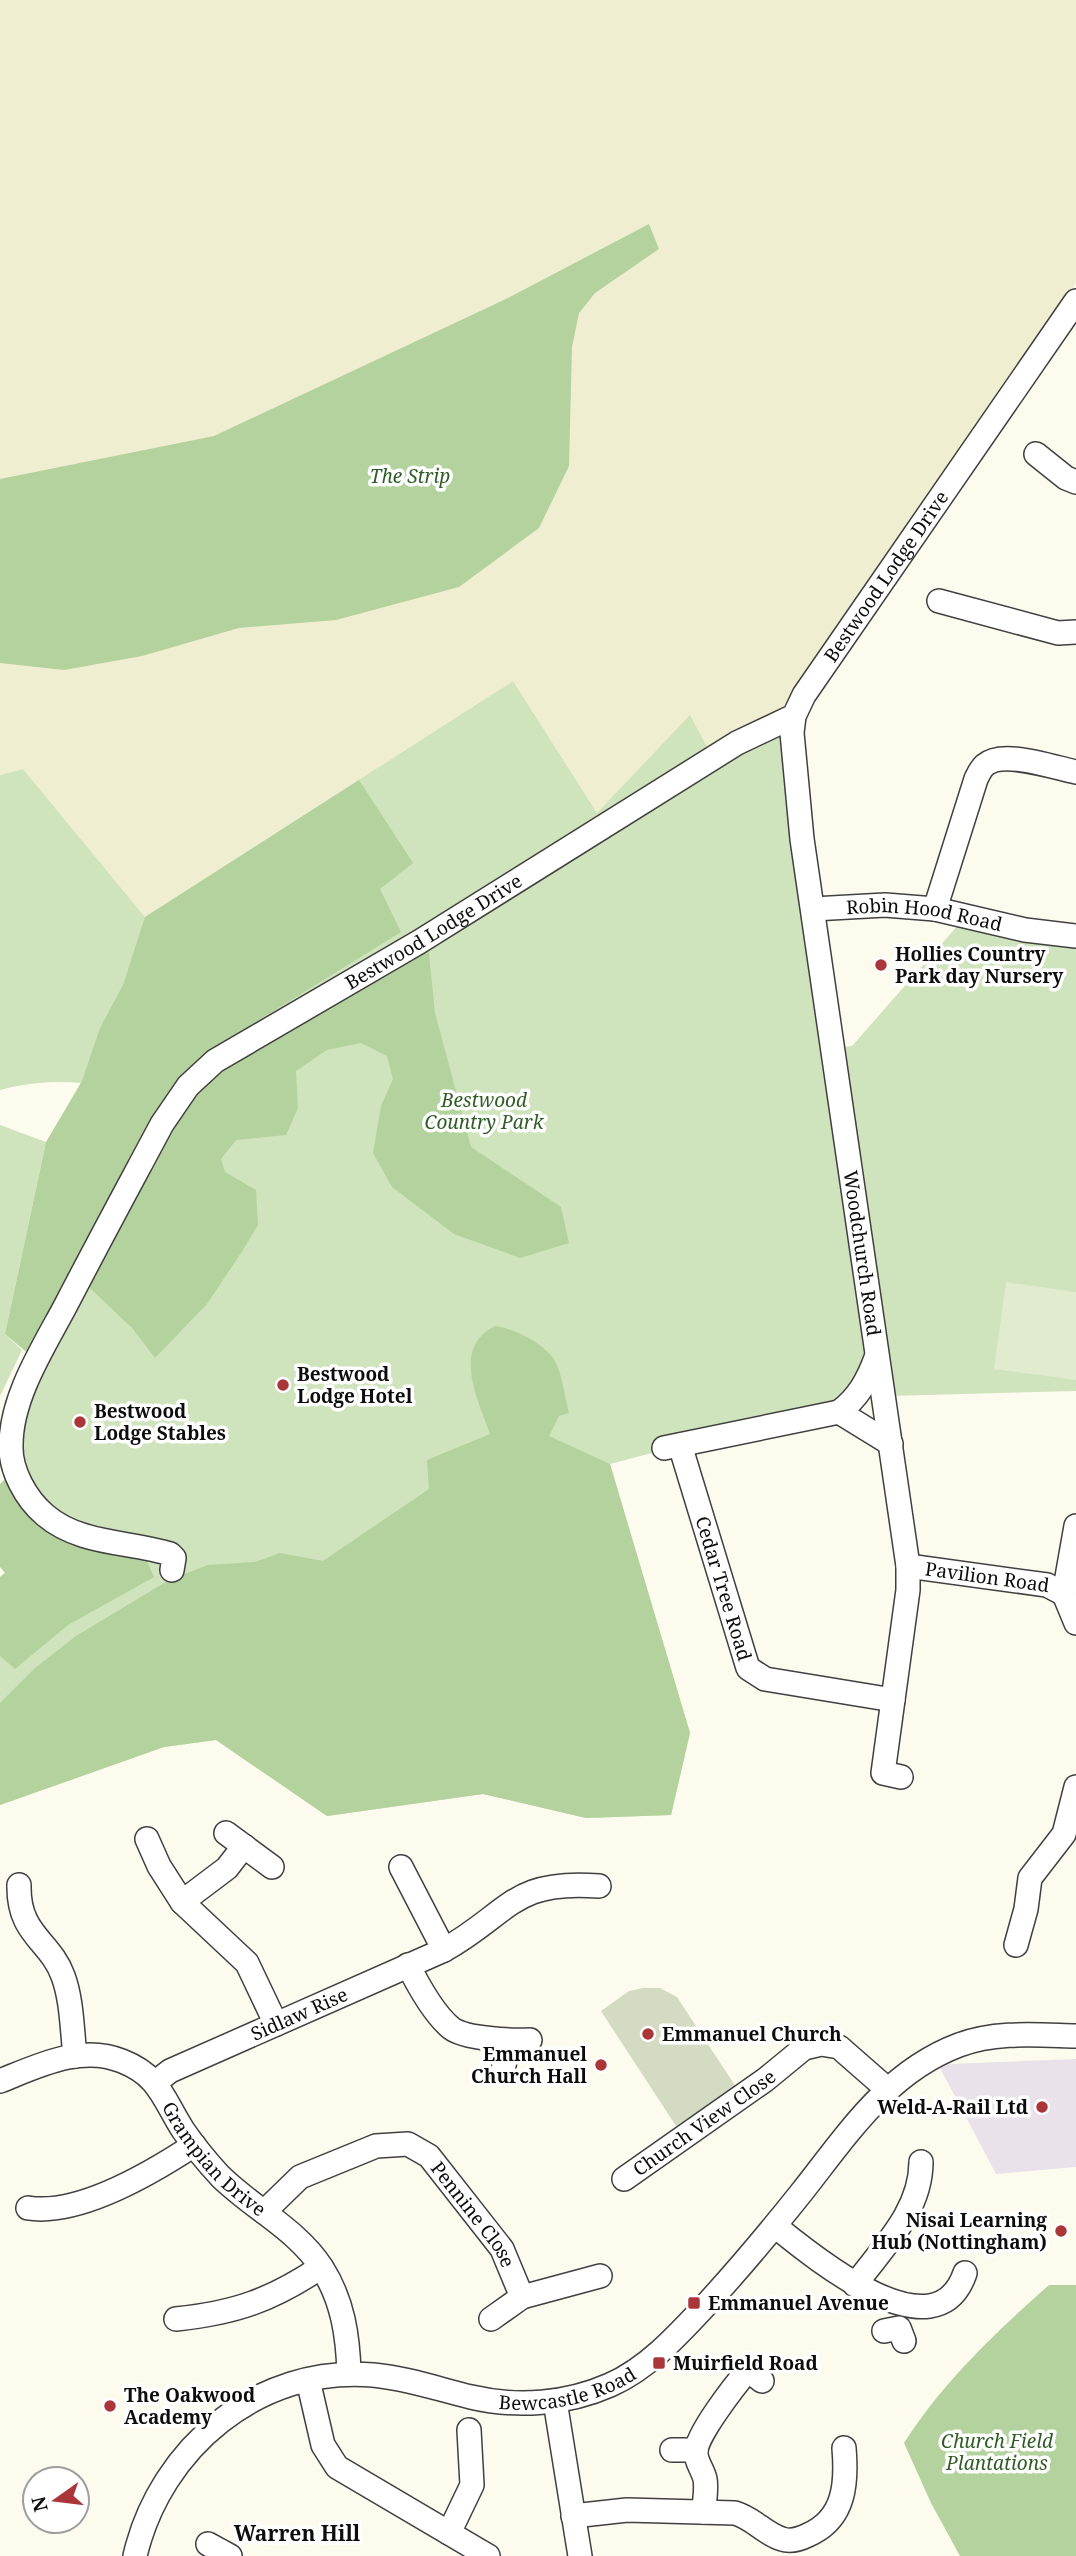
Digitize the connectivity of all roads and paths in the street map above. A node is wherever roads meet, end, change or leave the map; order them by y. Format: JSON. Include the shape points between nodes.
{"nodes":[{"id":1,"x":1076,"y":302,"type":"edge"},
{"id":2,"x":1036,"y":454,"type":"dead end"},
{"id":3,"x":1076,"y":482,"type":"edge"},
{"id":4,"x":939,"y":601,"type":"dead end"},
{"id":5,"x":1076,"y":632,"type":"edge"},
{"id":6,"x":794,"y":716,"type":"junction"},
{"id":7,"x":1076,"y":772,"type":"edge"},
{"id":8,"x":813,"y":909,"type":"junction"},
{"id":9,"x":935,"y":909,"type":"junction"},
{"id":10,"x":1076,"y":936,"type":"edge"},
{"id":11,"x":877,"y":1356,"type":"junction"},
{"id":12,"x":839,"y":1412,"type":"junction"},
{"id":13,"x":891,"y":1444,"type":"junction"},
{"id":14,"x":1076,"y":1526,"type":"edge"},
{"id":15,"x":908,"y":1566,"type":"junction"},
{"id":16,"x":172,"y":1570,"type":"dead end"},
{"id":17,"x":1064,"y":1594,"type":"junction"},
{"id":18,"x":1076,"y":1623,"type":"edge"},
{"id":19,"x":893,"y":1700,"type":"junction"},
{"id":20,"x":901,"y":1776,"type":"dead end"},
{"id":21,"x":1071,"y":1787,"type":"edge"},
{"id":22,"x":146,"y":1853,"type":"dead end"},
{"id":23,"x":272,"y":1867,"type":"dead end"},
{"id":24,"x":402,"y":1867,"type":"dead end"},
{"id":25,"x":586,"y":1892,"type":"dead end"},
{"id":26,"x":13,"y":1899,"type":"edge"},
{"id":27,"x":182,"y":1902,"type":"junction"},
{"id":28,"x":1013,"y":1949,"type":"dead end"},
{"id":29,"x":444,"y":1950,"type":"junction"},
{"id":30,"x":408,"y":1965,"type":"junction"},
{"id":31,"x":276,"y":2024,"type":"junction"},
{"id":32,"x":1076,"y":2036,"type":"edge"},
{"id":33,"x":75,"y":2056,"type":"junction"},
{"id":34,"x":503,"y":2070,"type":"dead end"},
{"id":35,"x":0,"y":2081,"type":"edge"},
{"id":36,"x":156,"y":2081,"type":"junction"},
{"id":37,"x":887,"y":2089,"type":"junction"},
{"id":38,"x":194,"y":2145,"type":"junction"},
{"id":39,"x":926,"y":2173,"type":"dead end"},
{"id":40,"x":637,"y":2177,"type":"dead end"},
{"id":41,"x":264,"y":2213,"type":"junction"},
{"id":42,"x":39,"y":2216,"type":"dead end"},
{"id":43,"x":775,"y":2226,"type":"junction"},
{"id":44,"x":321,"y":2267,"type":"junction"},
{"id":45,"x":855,"y":2285,"type":"junction"},
{"id":46,"x":589,"y":2286,"type":"dead end"},
{"id":47,"x":967,"y":2287,"type":"dead end"},
{"id":48,"x":522,"y":2297,"type":"junction"},
{"id":49,"x":903,"y":2303,"type":"junction"},
{"id":50,"x":190,"y":2311,"type":"dead end"},
{"id":51,"x":491,"y":2319,"type":"dead end"},
{"id":52,"x":896,"y":2333,"type":"dead end"},
{"id":53,"x":349,"y":2374,"type":"junction"},
{"id":54,"x":307,"y":2380,"type":"junction"},
{"id":55,"x":762,"y":2381,"type":"dead end"},
{"id":56,"x":555,"y":2401,"type":"junction"},
{"id":57,"x":478,"y":2441,"type":"dead end"},
{"id":58,"x":844,"y":2448,"type":"dead end"},
{"id":59,"x":696,"y":2449,"type":"junction"},
{"id":60,"x":672,"y":2450,"type":"dead end"},
{"id":61,"x":704,"y":2512,"type":"junction"},
{"id":62,"x":573,"y":2516,"type":"junction"},
{"id":63,"x":449,"y":2533,"type":"junction"},
{"id":64,"x":781,"y":2548,"type":"edge"},
{"id":65,"x":135,"y":2556,"type":"edge"},
{"id":66,"x":488,"y":2556,"type":"edge"},
{"id":67,"x":580,"y":2556,"type":"edge"}],
"edges":[{"from":1,"to":6,"type":"street","name":"Bestwood Lodge Drive","via":[[804,695]]},
{"from":2,"to":3,"type":"street"},
{"from":4,"to":5,"type":"street","via":[[978,620]]},
{"from":6,"to":8,"type":"street","name":"Woodchurch Road","via":[[796,777]]},
{"from":6,"to":16,"type":"street","name":"Bestwood Lodge Drive","via":[[737,743],[419,942],[215,1061],[188,1086],[162,1124],[48,1338],[19,1402],[10,1441],[23,1486],[46,1516],[86,1536],[170,1555],[174,1558]]},
{"from":7,"to":9,"type":"street","via":[[1018,760],[985,764],[975,779]]},
{"from":8,"to":9,"type":"street","name":"Robin Hood Road","via":[[885,905]]},
{"from":8,"to":11,"type":"street","name":"Woodchurch Road"},
{"from":9,"to":10,"type":"street","name":"Robin Hood Road","via":[[1024,930]]},
{"from":11,"to":12,"type":"street","via":[[855,1398]]},
{"from":11,"to":13,"type":"street","name":"Woodchurch Road"},
{"from":12,"to":13,"type":"street"},
{"from":12,"to":19,"type":"street","name":"Cedar Tree Road","via":[[672,1447],[748,1668],[765,1679]]},
{"from":13,"to":15,"type":"street","name":"Woodchurch Road"},
{"from":14,"to":17,"type":"street","name":"Pavilion Road"},
{"from":15,"to":17,"type":"street","name":"Pavilion Road","via":[[1047,1585]]},
{"from":15,"to":19,"type":"street","name":"Woodchurch Road"},
{"from":17,"to":18,"type":"street","name":"Pavilion Road"},
{"from":19,"to":20,"type":"street","name":"Woodchurch Road","via":[[883,1773]]},
{"from":21,"to":28,"type":"street","via":[[1064,1834],[1030,1878]]},
{"from":22,"to":27,"type":"street"},
{"from":23,"to":27,"type":"street","via":[[235,1840],[227,1868]]},
{"from":24,"to":29,"type":"street"},
{"from":25,"to":29,"type":"street","name":"Sidlaw Rise","via":[[550,1886],[524,1894]]},
{"from":26,"to":33,"type":"street","via":[[63,1974]]},
{"from":27,"to":31,"type":"street","via":[[247,1963]]},
{"from":29,"to":30,"type":"street","name":"Sidlaw Rise"},
{"from":30,"to":31,"type":"street","name":"Sidlaw Rise"},
{"from":30,"to":34,"type":"street","via":[[450,2028],[520,2041]]},
{"from":31,"to":36,"type":"street","name":"Sidlaw Rise"},
{"from":32,"to":37,"type":"street","name":"Bewcastle Road","via":[[1017,2035],[961,2044],[925,2061]]},
{"from":33,"to":35,"type":"street","name":"Grampian Drive"},
{"from":33,"to":36,"type":"street","name":"Grampian Drive","via":[[112,2057]]},
{"from":36,"to":38,"type":"street","name":"Grampian Drive"},
{"from":37,"to":40,"type":"street","name":"Church View Close","via":[[839,2048],[821,2044],[804,2048]]},
{"from":37,"to":43,"type":"street","name":"Bewcastle Road"},
{"from":38,"to":41,"type":"street","name":"Grampian Drive","via":[[219,2175]]},
{"from":38,"to":42,"type":"street","via":[[109,2191]]},
{"from":39,"to":45,"type":"street","via":[[904,2220]]},
{"from":41,"to":44,"type":"street","name":"Grampian Drive","via":[[301,2241]]},
{"from":41,"to":48,"type":"street","name":"Pennine Close","via":[[290,2184],[311,2171],[383,2143],[416,2146],[429,2156],[502,2249]]},
{"from":43,"to":45,"type":"street"},
{"from":43,"to":56,"type":"street","name":"Bewcastle Road","via":[[659,2352],[611,2385]]},
{"from":44,"to":50,"type":"street","via":[[255,2305]]},
{"from":44,"to":53,"type":"street","name":"Grampian Drive","via":[[342,2314]]},
{"from":45,"to":49,"type":"street"},
{"from":46,"to":48,"type":"street"},
{"from":47,"to":49,"type":"street","via":[[940,2303]]},
{"from":48,"to":51,"type":"street"},
{"from":49,"to":52,"type":"street"},
{"from":53,"to":54,"type":"street","name":"Bewcastle Road"},
{"from":53,"to":56,"type":"street","name":"Bewcastle Road","via":[[394,2377],[491,2401]]},
{"from":54,"to":63,"type":"street","via":[[323,2445],[337,2467]]},
{"from":54,"to":65,"type":"street","name":"Bewcastle Road","via":[[246,2403],[187,2450],[155,2498]]},
{"from":55,"to":59,"type":"street","via":[[748,2370],[724,2397]]},
{"from":56,"to":62,"type":"street"},
{"from":57,"to":63,"type":"street","via":[[469,2496]]},
{"from":58,"to":64,"type":"street","via":[[855,2483],[824,2526]]},
{"from":59,"to":60,"type":"street"},
{"from":59,"to":61,"type":"street","via":[[705,2479]]},
{"from":61,"to":62,"type":"street","via":[[627,2510]]},
{"from":61,"to":64,"type":"street","via":[[746,2516]]},
{"from":62,"to":67,"type":"street"},
{"from":63,"to":66,"type":"street"}]}
